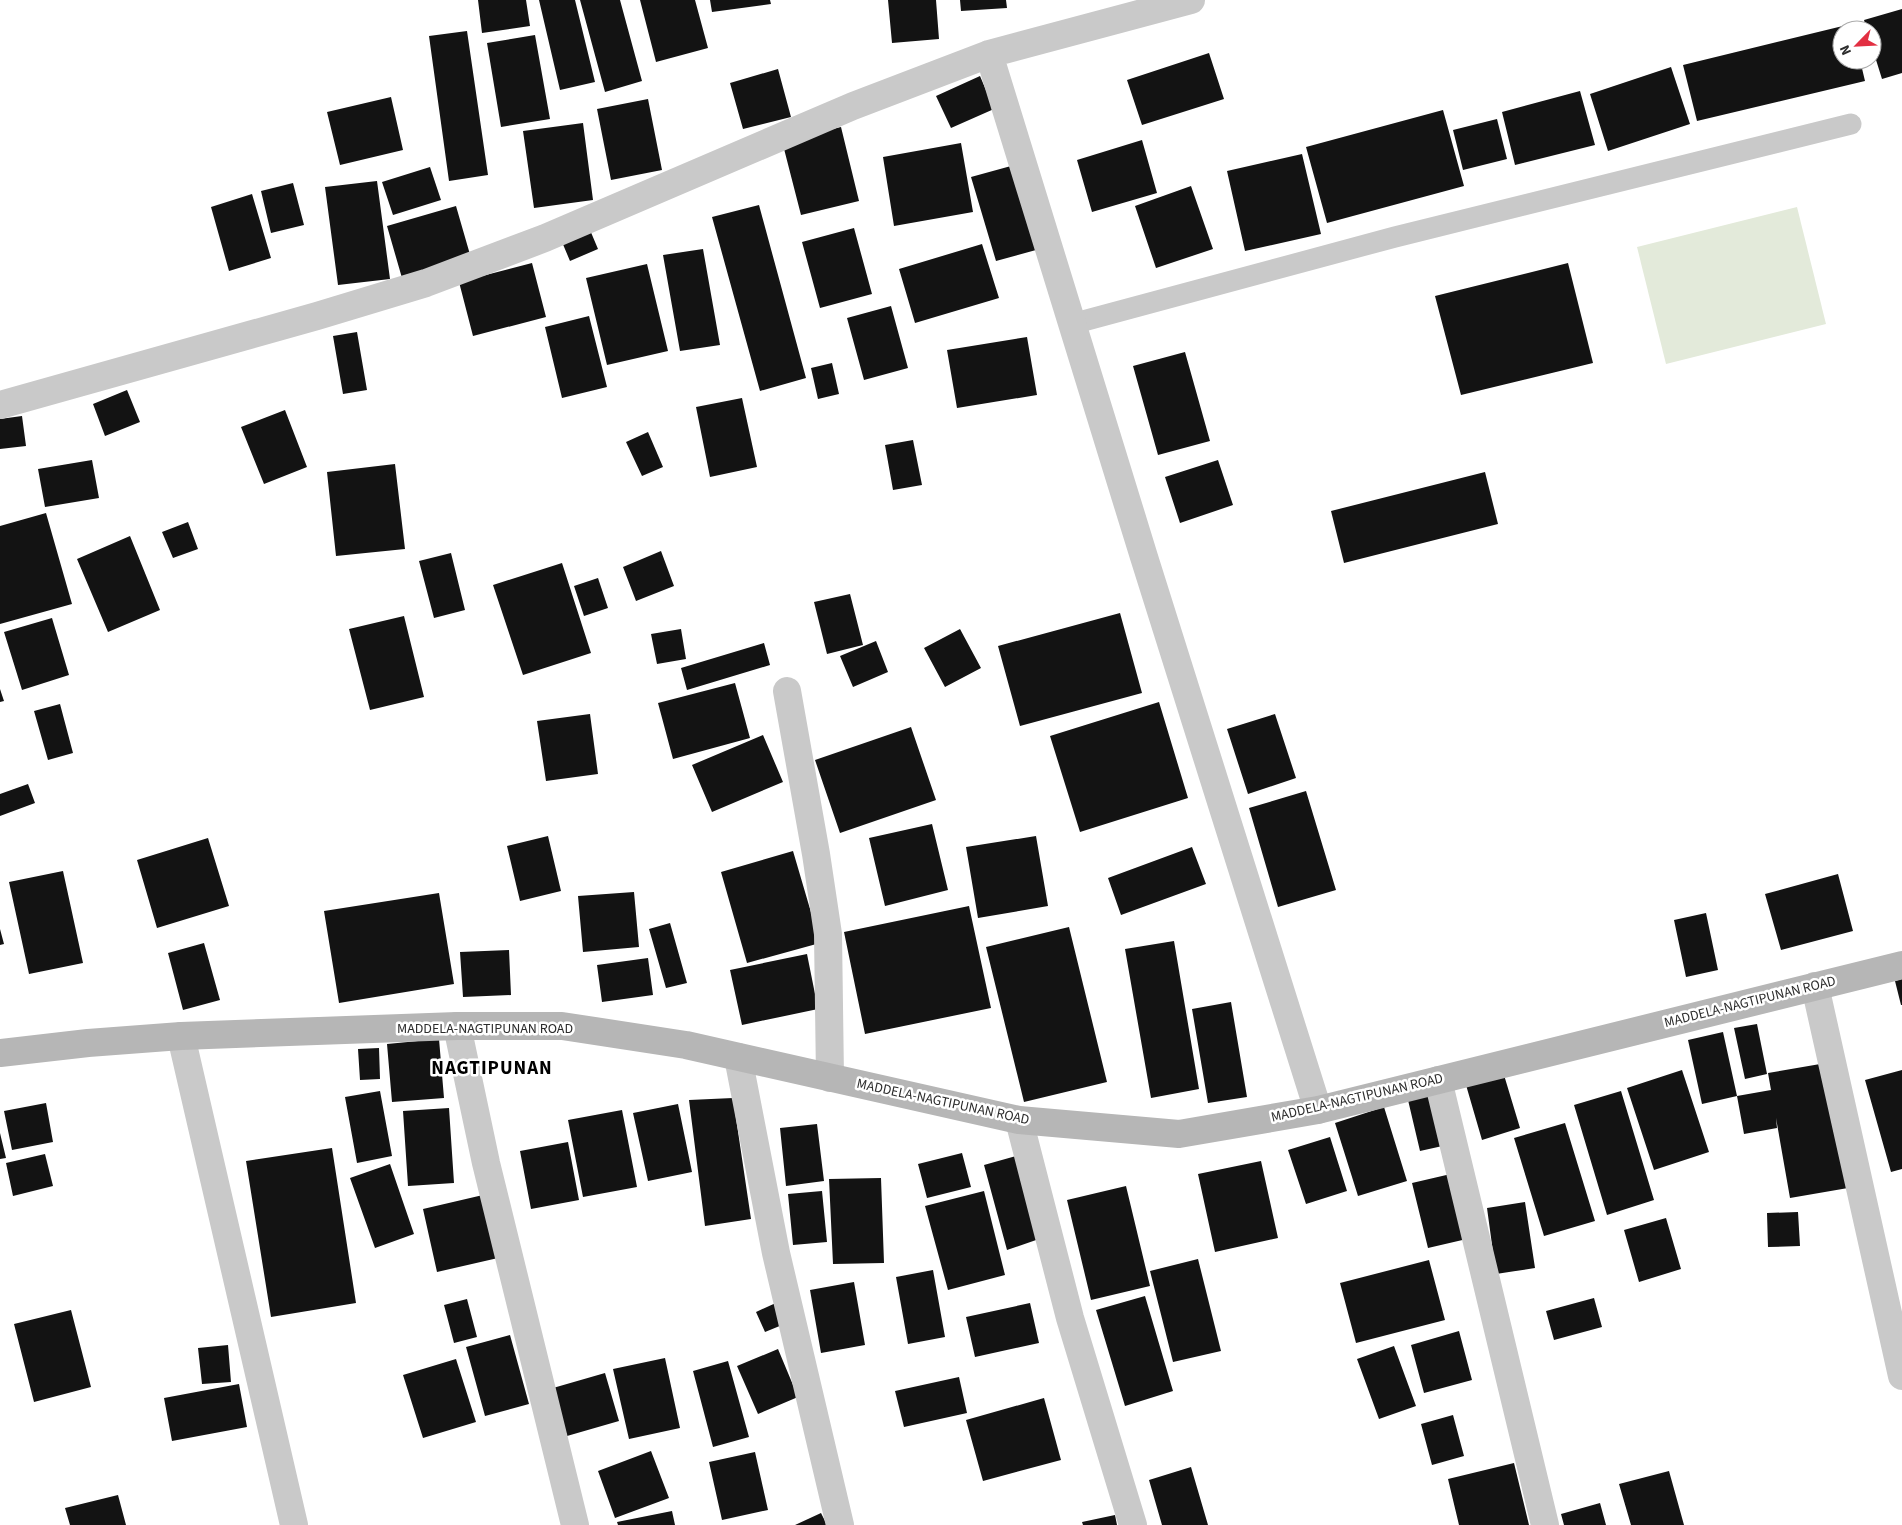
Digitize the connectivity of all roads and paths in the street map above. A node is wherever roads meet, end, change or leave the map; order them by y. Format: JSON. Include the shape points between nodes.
{"nodes":[{"id":1,"x":1191,"y":0,"type":"edge"},
{"id":2,"x":989,"y":54,"type":"junction"},
{"id":3,"x":1851,"y":124,"type":"dead end"},
{"id":4,"x":1072,"y":324,"type":"junction"},
{"id":5,"x":0,"y":406,"type":"edge"},
{"id":6,"x":787,"y":691,"type":"dead end"},
{"id":7,"x":1902,"y":965,"type":"edge"},
{"id":8,"x":1815,"y":986,"type":"junction"},
{"id":9,"x":457,"y":1026,"type":"junction"},
{"id":10,"x":181,"y":1036,"type":"junction"},
{"id":11,"x":0,"y":1053,"type":"edge"},
{"id":12,"x":738,"y":1057,"type":"junction"},
{"id":13,"x":830,"y":1078,"type":"junction"},
{"id":14,"x":1438,"y":1080,"type":"junction"},
{"id":15,"x":1318,"y":1110,"type":"junction"},
{"id":16,"x":1020,"y":1120,"type":"junction"},
{"id":17,"x":1902,"y":1376,"type":"edge"},
{"id":18,"x":294,"y":1525,"type":"edge"},
{"id":19,"x":575,"y":1525,"type":"edge"},
{"id":20,"x":840,"y":1525,"type":"edge"},
{"id":21,"x":1132,"y":1525,"type":"edge"},
{"id":22,"x":1545,"y":1525,"type":"edge"}],
"edges":[{"from":1,"to":2,"type":"street"},
{"from":2,"to":4,"type":"street"},
{"from":2,"to":5,"type":"street","via":[[853,106],[545,238],[426,283]]},
{"from":3,"to":4,"type":"lane","via":[[1395,237]]},
{"from":4,"to":15,"type":"street"},
{"from":6,"to":13,"type":"street","via":[[828,934]]},
{"from":7,"to":8,"type":"main road","name":"MADDELA-NAGTIPUNAN ROAD"},
{"from":8,"to":14,"type":"main road","name":"MADDELA-NAGTIPUNAN ROAD"},
{"from":8,"to":17,"type":"street"},
{"from":9,"to":10,"type":"main road","name":"MADDELA-NAGTIPUNAN ROAD"},
{"from":9,"to":12,"type":"main road","name":"MADDELA-NAGTIPUNAN ROAD","via":[[562,1026],[686,1045]]},
{"from":9,"to":19,"type":"street","via":[[486,1163]]},
{"from":10,"to":11,"type":"main road","name":"MADDELA-NAGTIPUNAN ROAD"},
{"from":10,"to":18,"type":"street"},
{"from":12,"to":13,"type":"main road","name":"MADDELA-NAGTIPUNAN ROAD"},
{"from":12,"to":20,"type":"street","via":[[776,1253]]},
{"from":13,"to":16,"type":"main road","name":"MADDELA-NAGTIPUNAN ROAD"},
{"from":14,"to":15,"type":"main road","name":"MADDELA-NAGTIPUNAN ROAD"},
{"from":14,"to":22,"type":"street"},
{"from":15,"to":16,"type":"main road","name":"MADDELA-NAGTIPUNAN ROAD","via":[[1179,1134]]},
{"from":16,"to":21,"type":"street","via":[[1070,1318]]}]}
